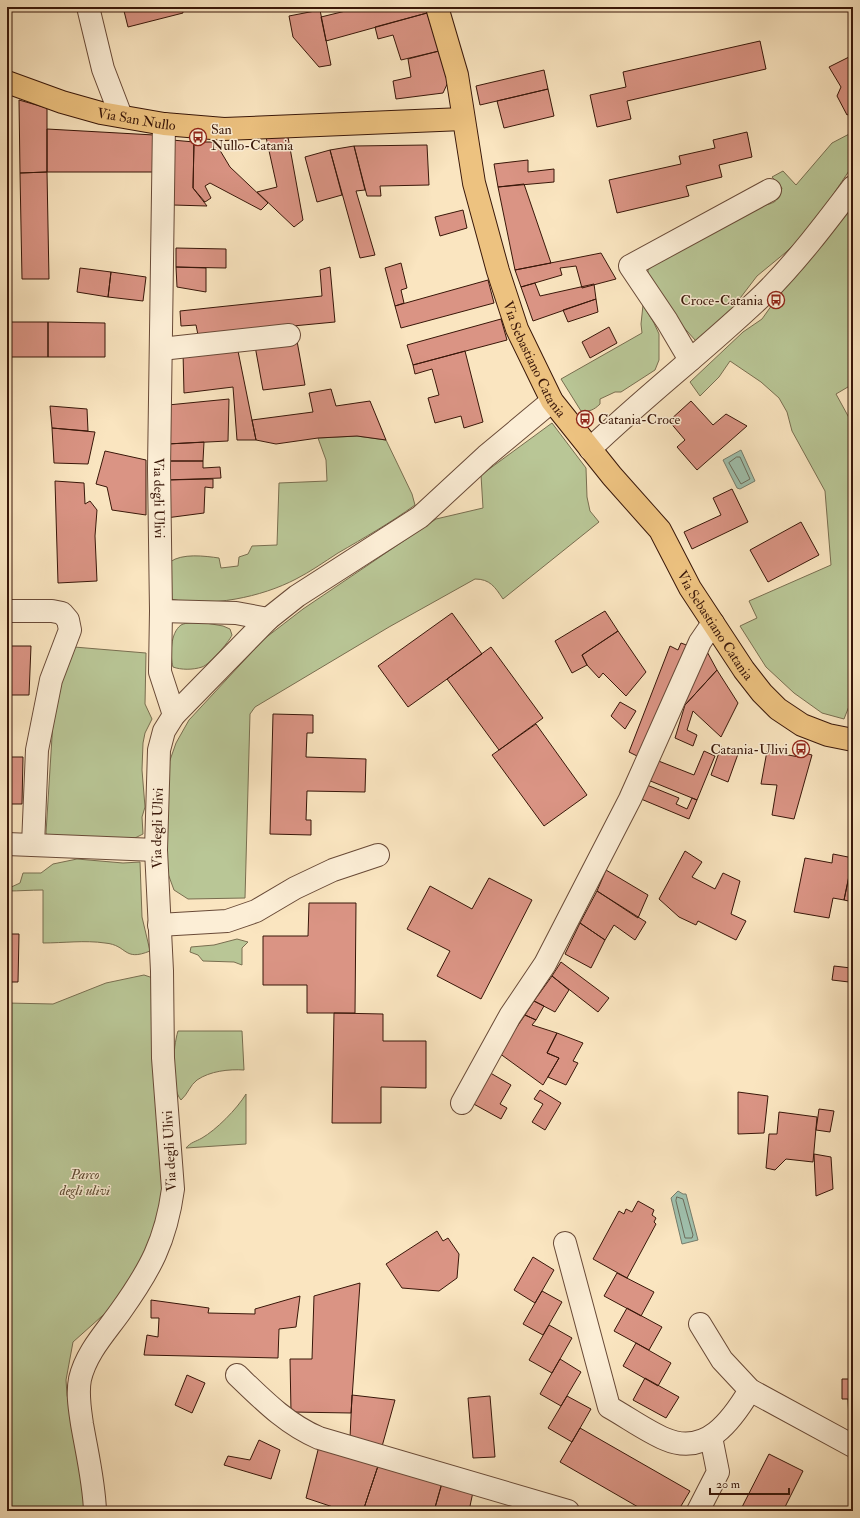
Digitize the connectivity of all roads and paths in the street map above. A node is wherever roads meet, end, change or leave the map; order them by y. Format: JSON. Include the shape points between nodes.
{"nodes":[{"id":1,"x":88,"y":7,"type":"edge"},
{"id":2,"x":437,"y":7,"type":"edge"},
{"id":3,"x":7,"y":82,"type":"edge"},
{"id":4,"x":121,"y":116,"type":"junction"},
{"id":5,"x":463,"y":119,"type":"junction"},
{"id":6,"x":164,"y":124,"type":"junction"},
{"id":7,"x":853,"y":187,"type":"edge"},
{"id":8,"x":770,"y":190,"type":"dead end"},
{"id":9,"x":289,"y":335,"type":"dead end"},
{"id":10,"x":161,"y":349,"type":"junction"},
{"id":11,"x":690,"y":360,"type":"junction"},
{"id":12,"x":552,"y":401,"type":"junction"},
{"id":13,"x":590,"y":449,"type":"junction"},
{"id":14,"x":7,"y":611,"type":"edge"},
{"id":15,"x":161,"y":611,"type":"junction"},
{"id":16,"x":268,"y":620,"type":"junction"},
{"id":17,"x":713,"y":623,"type":"junction"},
{"id":18,"x":174,"y":715,"type":"junction"},
{"id":19,"x":853,"y":740,"type":"edge"},
{"id":20,"x":7,"y":844,"type":"edge"},
{"id":21,"x":34,"y":845,"type":"junction"},
{"id":22,"x":156,"y":850,"type":"junction"},
{"id":23,"x":378,"y":855,"type":"dead end"},
{"id":24,"x":160,"y":925,"type":"junction"},
{"id":25,"x":462,"y":1103,"type":"dead end"},
{"id":26,"x":565,"y":1243,"type":"dead end"},
{"id":27,"x":700,"y":1324,"type":"dead end"},
{"id":28,"x":237,"y":1375,"type":"dead end"},
{"id":29,"x":750,"y":1390,"type":"junction"},
{"id":30,"x":710,"y":1437,"type":"junction"},
{"id":31,"x":853,"y":1446,"type":"edge"},
{"id":32,"x":94,"y":1511,"type":"edge"},
{"id":33,"x":568,"y":1511,"type":"edge"},
{"id":34,"x":698,"y":1511,"type":"edge"}],
"edges":[{"from":1,"to":4,"type":"street","via":[[103,69]]},
{"from":2,"to":5,"type":"main road","name":"Via Sebastiano Catania","via":[[457,75]]},
{"from":3,"to":4,"type":"main road","name":"Via San Nullo","via":[[62,102]]},
{"from":4,"to":6,"type":"main road","name":"Via San Nullo"},
{"from":5,"to":6,"type":"main road","name":"Via San Nullo","via":[[251,129]]},
{"from":5,"to":12,"type":"main road","name":"Via Sebastiano Catania","via":[[474,183],[498,270],[517,329]]},
{"from":6,"to":10,"type":"street","name":"Via degli Ulivi"},
{"from":7,"to":11,"type":"street","via":[[805,251],[764,294]]},
{"from":8,"to":11,"type":"street","via":[[630,266]]},
{"from":9,"to":10,"type":"street"},
{"from":10,"to":15,"type":"street","name":"Via degli Ulivi","via":[[158,469]]},
{"from":11,"to":13,"type":"street"},
{"from":12,"to":13,"type":"main road","name":"Via Sebastiano Catania"},
{"from":12,"to":16,"type":"street","via":[[486,456],[420,517],[297,596]]},
{"from":13,"to":17,"type":"main road","name":"Via Sebastiano Catania","via":[[660,530],[690,588]]},
{"from":14,"to":21,"type":"street","via":[[62,613],[68,620],[70,630],[51,680],[37,750]]},
{"from":15,"to":16,"type":"street","via":[[236,613]]},
{"from":15,"to":18,"type":"street","name":"Via degli Ulivi","via":[[160,672]]},
{"from":16,"to":18,"type":"street"},
{"from":17,"to":19,"type":"main road","name":"Via Sebastiano Catania","via":[[753,682],[778,709],[802,725],[828,735]]},
{"from":17,"to":25,"type":"street","via":[[700,642],[630,799],[546,964],[510,1016]]},
{"from":18,"to":22,"type":"street","name":"Via degli Ulivi","via":[[164,731],[159,750]]},
{"from":20,"to":21,"type":"street"},
{"from":21,"to":22,"type":"street"},
{"from":22,"to":24,"type":"street","name":"Via degli Ulivi"},
{"from":23,"to":24,"type":"street","via":[[333,870],[295,888],[256,912],[227,921]]},
{"from":24,"to":32,"type":"street","name":"Via degli Ulivi","via":[[163,1058],[173,1189],[160,1245],[136,1288],[94,1347],[80,1380],[80,1409]]},
{"from":26,"to":30,"type":"street","via":[[609,1407],[666,1440],[689,1443]]},
{"from":27,"to":29,"type":"street","via":[[722,1360]]},
{"from":28,"to":33,"type":"street","via":[[266,1404],[288,1421],[319,1438]]},
{"from":29,"to":30,"type":"street","via":[[736,1413],[723,1428]]},
{"from":29,"to":31,"type":"street"},
{"from":30,"to":34,"type":"street","via":[[718,1472]]}]}
